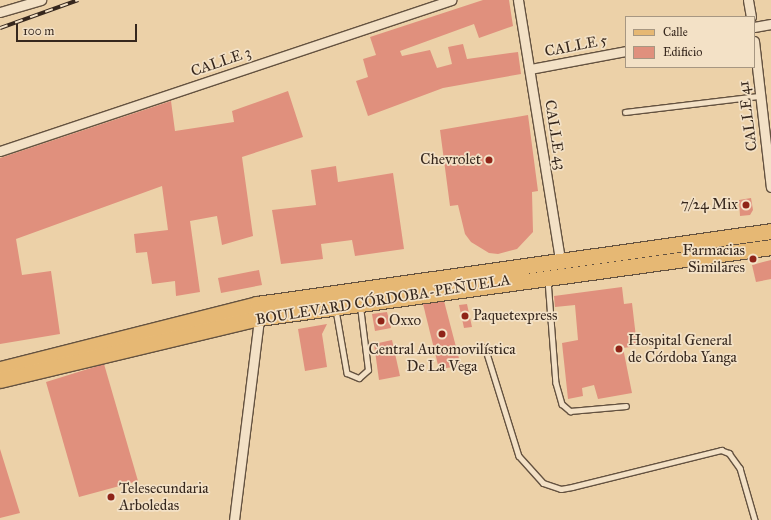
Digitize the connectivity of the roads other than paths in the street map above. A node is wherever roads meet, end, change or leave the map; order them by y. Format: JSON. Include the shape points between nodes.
{"nodes":[{"id":1,"x":41,"y":0,"type":"edge"},
{"id":2,"x":451,"y":0,"type":"edge"},
{"id":3,"x":518,"y":0,"type":"edge"},
{"id":4,"x":748,"y":0,"type":"edge"},
{"id":5,"x":0,"y":12,"type":"edge"},
{"id":6,"x":751,"y":16,"type":"edge"},
{"id":7,"x":771,"y":24,"type":"edge"},
{"id":8,"x":755,"y":27,"type":"edge"},
{"id":9,"x":625,"y":51,"type":"edge"},
{"id":10,"x":755,"y":51,"type":"edge"},
{"id":11,"x":530,"y":69,"type":"junction"},
{"id":12,"x":760,"y":96,"type":"junction"},
{"id":13,"x":625,"y":112,"type":"dead end"},
{"id":14,"x":0,"y":151,"type":"edge"},
{"id":15,"x":771,"y":187,"type":"edge"},
{"id":16,"x":771,"y":231,"type":"edge"},
{"id":17,"x":771,"y":247,"type":"edge"},
{"id":18,"x":561,"y":266,"type":"junction"},
{"id":19,"x":547,"y":276,"type":"junction"},
{"id":20,"x":359,"y":296,"type":"junction"},
{"id":21,"x":334,"y":300,"type":"junction"},
{"id":22,"x":258,"y":311,"type":"junction"},
{"id":23,"x":485,"y":347,"type":"dead end"},
{"id":24,"x":0,"y":369,"type":"edge"},
{"id":25,"x":0,"y":380,"type":"edge"},
{"id":26,"x":626,"y":406,"type":"dead end"},
{"id":27,"x":234,"y":520,"type":"edge"},
{"id":28,"x":755,"y":520,"type":"edge"}],
"edges":[{"from":1,"to":5,"type":"street"},
{"from":2,"to":14,"type":"street","name":"CALLE 3"},
{"from":3,"to":11,"type":"street","name":"CALLE 43"},
{"from":4,"to":6,"type":"street"},
{"from":7,"to":8,"type":"street"},
{"from":9,"to":11,"type":"street","name":"CALLE 5"},
{"from":10,"to":12,"type":"street","name":"CALLE 41"},
{"from":11,"to":18,"type":"street","name":"CALLE 43"},
{"from":12,"to":13,"type":"lane"},
{"from":12,"to":15,"type":"street","name":"CALLE 41"},
{"from":16,"to":18,"type":"main road","name":"BOULEVARD CÓRDOBA-PEÑUELA"},
{"from":17,"to":18,"type":"main road","name":"BOULEVARD CÓRDOBA-PEÑUELA"},
{"from":18,"to":19,"type":"main road","name":"BOULEVARD CÓRDOBA-PEÑUELA"},
{"from":18,"to":20,"type":"main road","name":"BOULEVARD CÓRDOBA-PEÑUELA"},
{"from":19,"to":20,"type":"main road","name":"BOULEVARD CÓRDOBA-PEÑUELA"},
{"from":19,"to":26,"type":"lane","via":[[556,383],[562,404],[570,411]]},
{"from":20,"to":21,"type":"main road","name":"BOULEVARD CÓRDOBA-PEÑUELA"},
{"from":20,"to":21,"type":"lane","via":[[368,370],[359,378],[347,373]]},
{"from":21,"to":22,"type":"main road","name":"BOULEVARD CÓRDOBA-PEÑUELA"},
{"from":22,"to":24,"type":"main road","name":"BOULEVARD CÓRDOBA-PEÑUELA"},
{"from":22,"to":25,"type":"main road","name":"BOULEVARD CÓRDOBA-PEÑUELA"},
{"from":22,"to":27,"type":"street"},
{"from":23,"to":28,"type":"lane","via":[[519,456],[543,483],[561,489],[572,487],[721,450],[729,453],[740,468]]}]}
